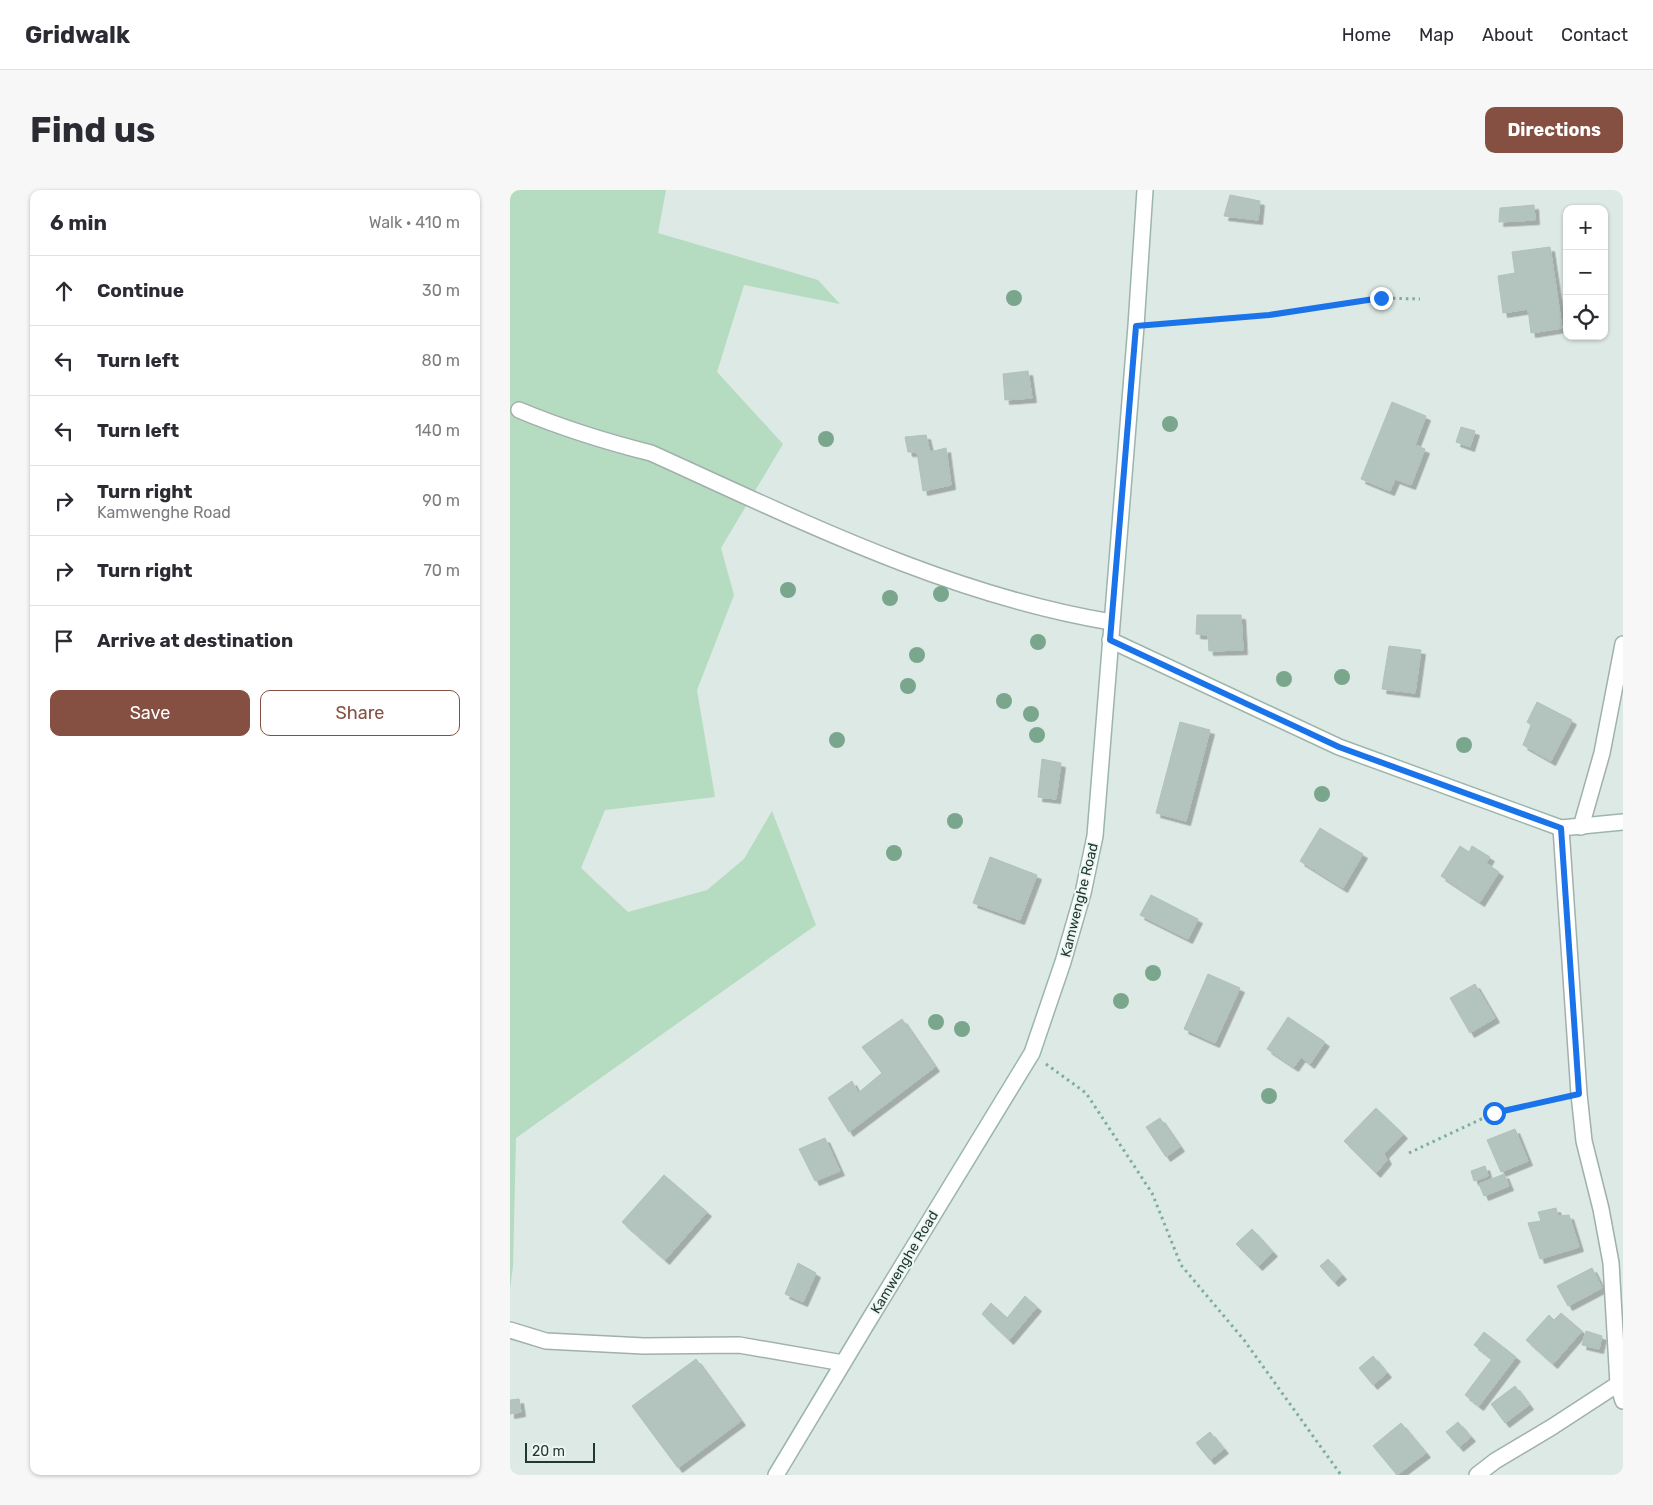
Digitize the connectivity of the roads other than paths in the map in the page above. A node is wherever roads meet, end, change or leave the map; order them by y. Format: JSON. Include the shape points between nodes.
{"nodes":[{"id":1,"x":1145,"y":190,"type":"edge"},
{"id":2,"x":520,"y":410,"type":"dead end"},
{"id":3,"x":1111,"y":622,"type":"junction"},
{"id":4,"x":1110,"y":640,"type":"junction"},
{"id":5,"x":1623,"y":644,"type":"edge"},
{"id":6,"x":1623,"y":822,"type":"edge"},
{"id":7,"x":1581,"y":827,"type":"junction"},
{"id":8,"x":1561,"y":828,"type":"junction"},
{"id":9,"x":510,"y":1330,"type":"edge"},
{"id":10,"x":843,"y":1363,"type":"junction"},
{"id":11,"x":1618,"y":1384,"type":"junction"},
{"id":12,"x":1623,"y":1401,"type":"edge"},
{"id":13,"x":776,"y":1475,"type":"edge"},
{"id":14,"x":1476,"y":1475,"type":"edge"}],
"edges":[{"from":1,"to":3,"type":"street","name":"Kamwenghe Road"},
{"from":2,"to":3,"type":"street","via":[[621,446],[651,453],[824,531],[916,568],[1026,604]]},
{"from":3,"to":4,"type":"street","name":"Kamwenghe Road"},
{"from":4,"to":8,"type":"street","via":[[1339,747]]},
{"from":4,"to":10,"type":"street","name":"Kamwenghe Road","via":[[1095,836],[1081,902],[1032,1053]]},
{"from":5,"to":7,"type":"street","via":[[1602,753]]},
{"from":6,"to":7,"type":"street"},
{"from":7,"to":8,"type":"street"},
{"from":8,"to":11,"type":"street","via":[[1579,1094],[1584,1141],[1611,1263]]},
{"from":9,"to":10,"type":"street","via":[[546,1341],[644,1346],[739,1345]]},
{"from":10,"to":13,"type":"street","name":"Kamwenghe Road"},
{"from":11,"to":12,"type":"street"},
{"from":11,"to":14,"type":"street"}]}
